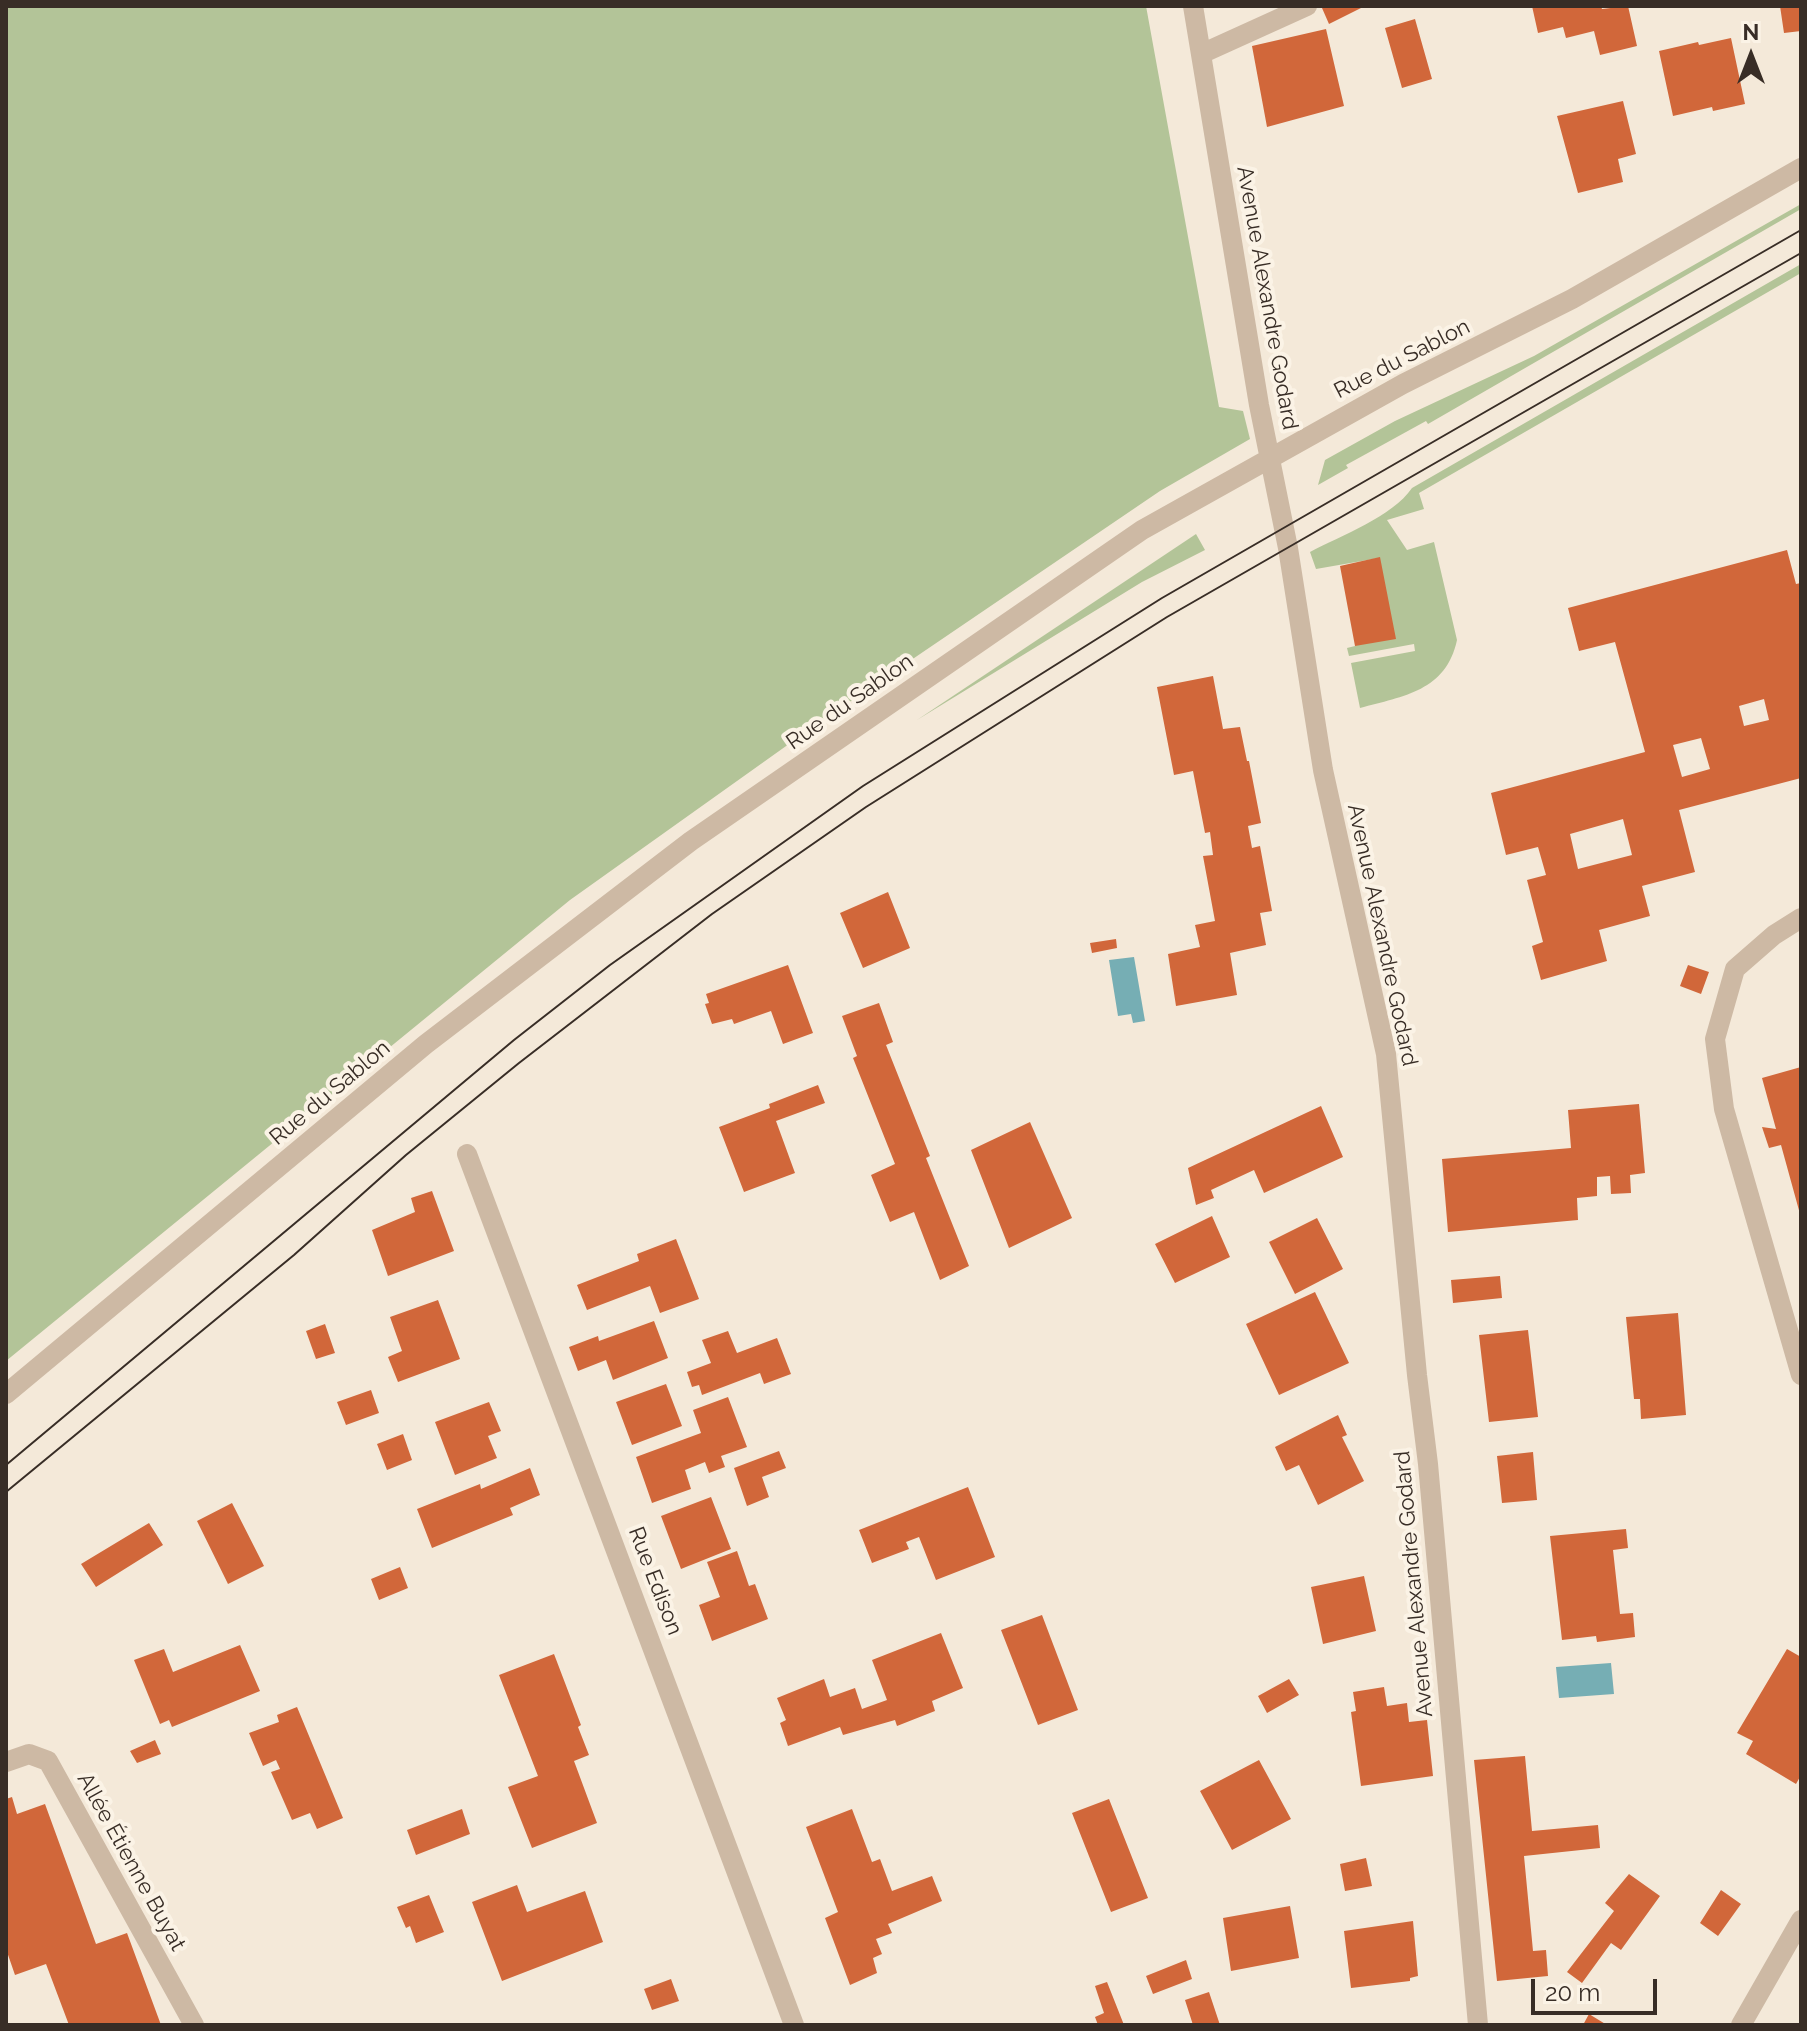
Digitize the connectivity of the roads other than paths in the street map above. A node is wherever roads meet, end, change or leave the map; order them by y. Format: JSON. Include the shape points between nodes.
{"nodes":[{"id":1,"x":1193,"y":6,"type":"edge"},
{"id":2,"x":1307,"y":6,"type":"edge"},
{"id":3,"x":1201,"y":54,"type":"junction"},
{"id":4,"x":1801,"y":168,"type":"edge"},
{"id":5,"x":1271,"y":456,"type":"junction"},
{"id":6,"x":1801,"y":918,"type":"edge"},
{"id":7,"x":467,"y":1154,"type":"dead end"},
{"id":8,"x":1801,"y":1375,"type":"edge"},
{"id":9,"x":6,"y":1394,"type":"edge"},
{"id":10,"x":6,"y":1762,"type":"edge"},
{"id":11,"x":1801,"y":1920,"type":"edge"},
{"id":12,"x":1472,"y":2023,"type":"edge"},
{"id":13,"x":194,"y":2025,"type":"edge"},
{"id":14,"x":794,"y":2025,"type":"edge"},
{"id":15,"x":1741,"y":2025,"type":"edge"}],
"edges":[{"from":1,"to":3,"type":"street","name":"Avenue Alexandre Godard"},
{"from":2,"to":3,"type":"street"},
{"from":3,"to":5,"type":"street","name":"Avenue Alexandre Godard"},
{"from":4,"to":5,"type":"street","name":"Rue du Sablon","via":[[1572,299]]},
{"from":5,"to":9,"type":"street","name":"Rue du Sablon","via":[[1142,530],[691,841],[426,1044]]},
{"from":5,"to":12,"type":"street","name":"Avenue Alexandre Godard","via":[[1323,770],[1386,1054],[1428,1464]]},
{"from":6,"to":8,"type":"street","via":[[1735,969],[1715,1039],[1724,1109]]},
{"from":7,"to":14,"type":"street","name":"Rue Edison"},
{"from":10,"to":13,"type":"street","name":"Allée Étienne Buyat","via":[[29,1754],[48,1761]]},
{"from":11,"to":15,"type":"street"}]}
